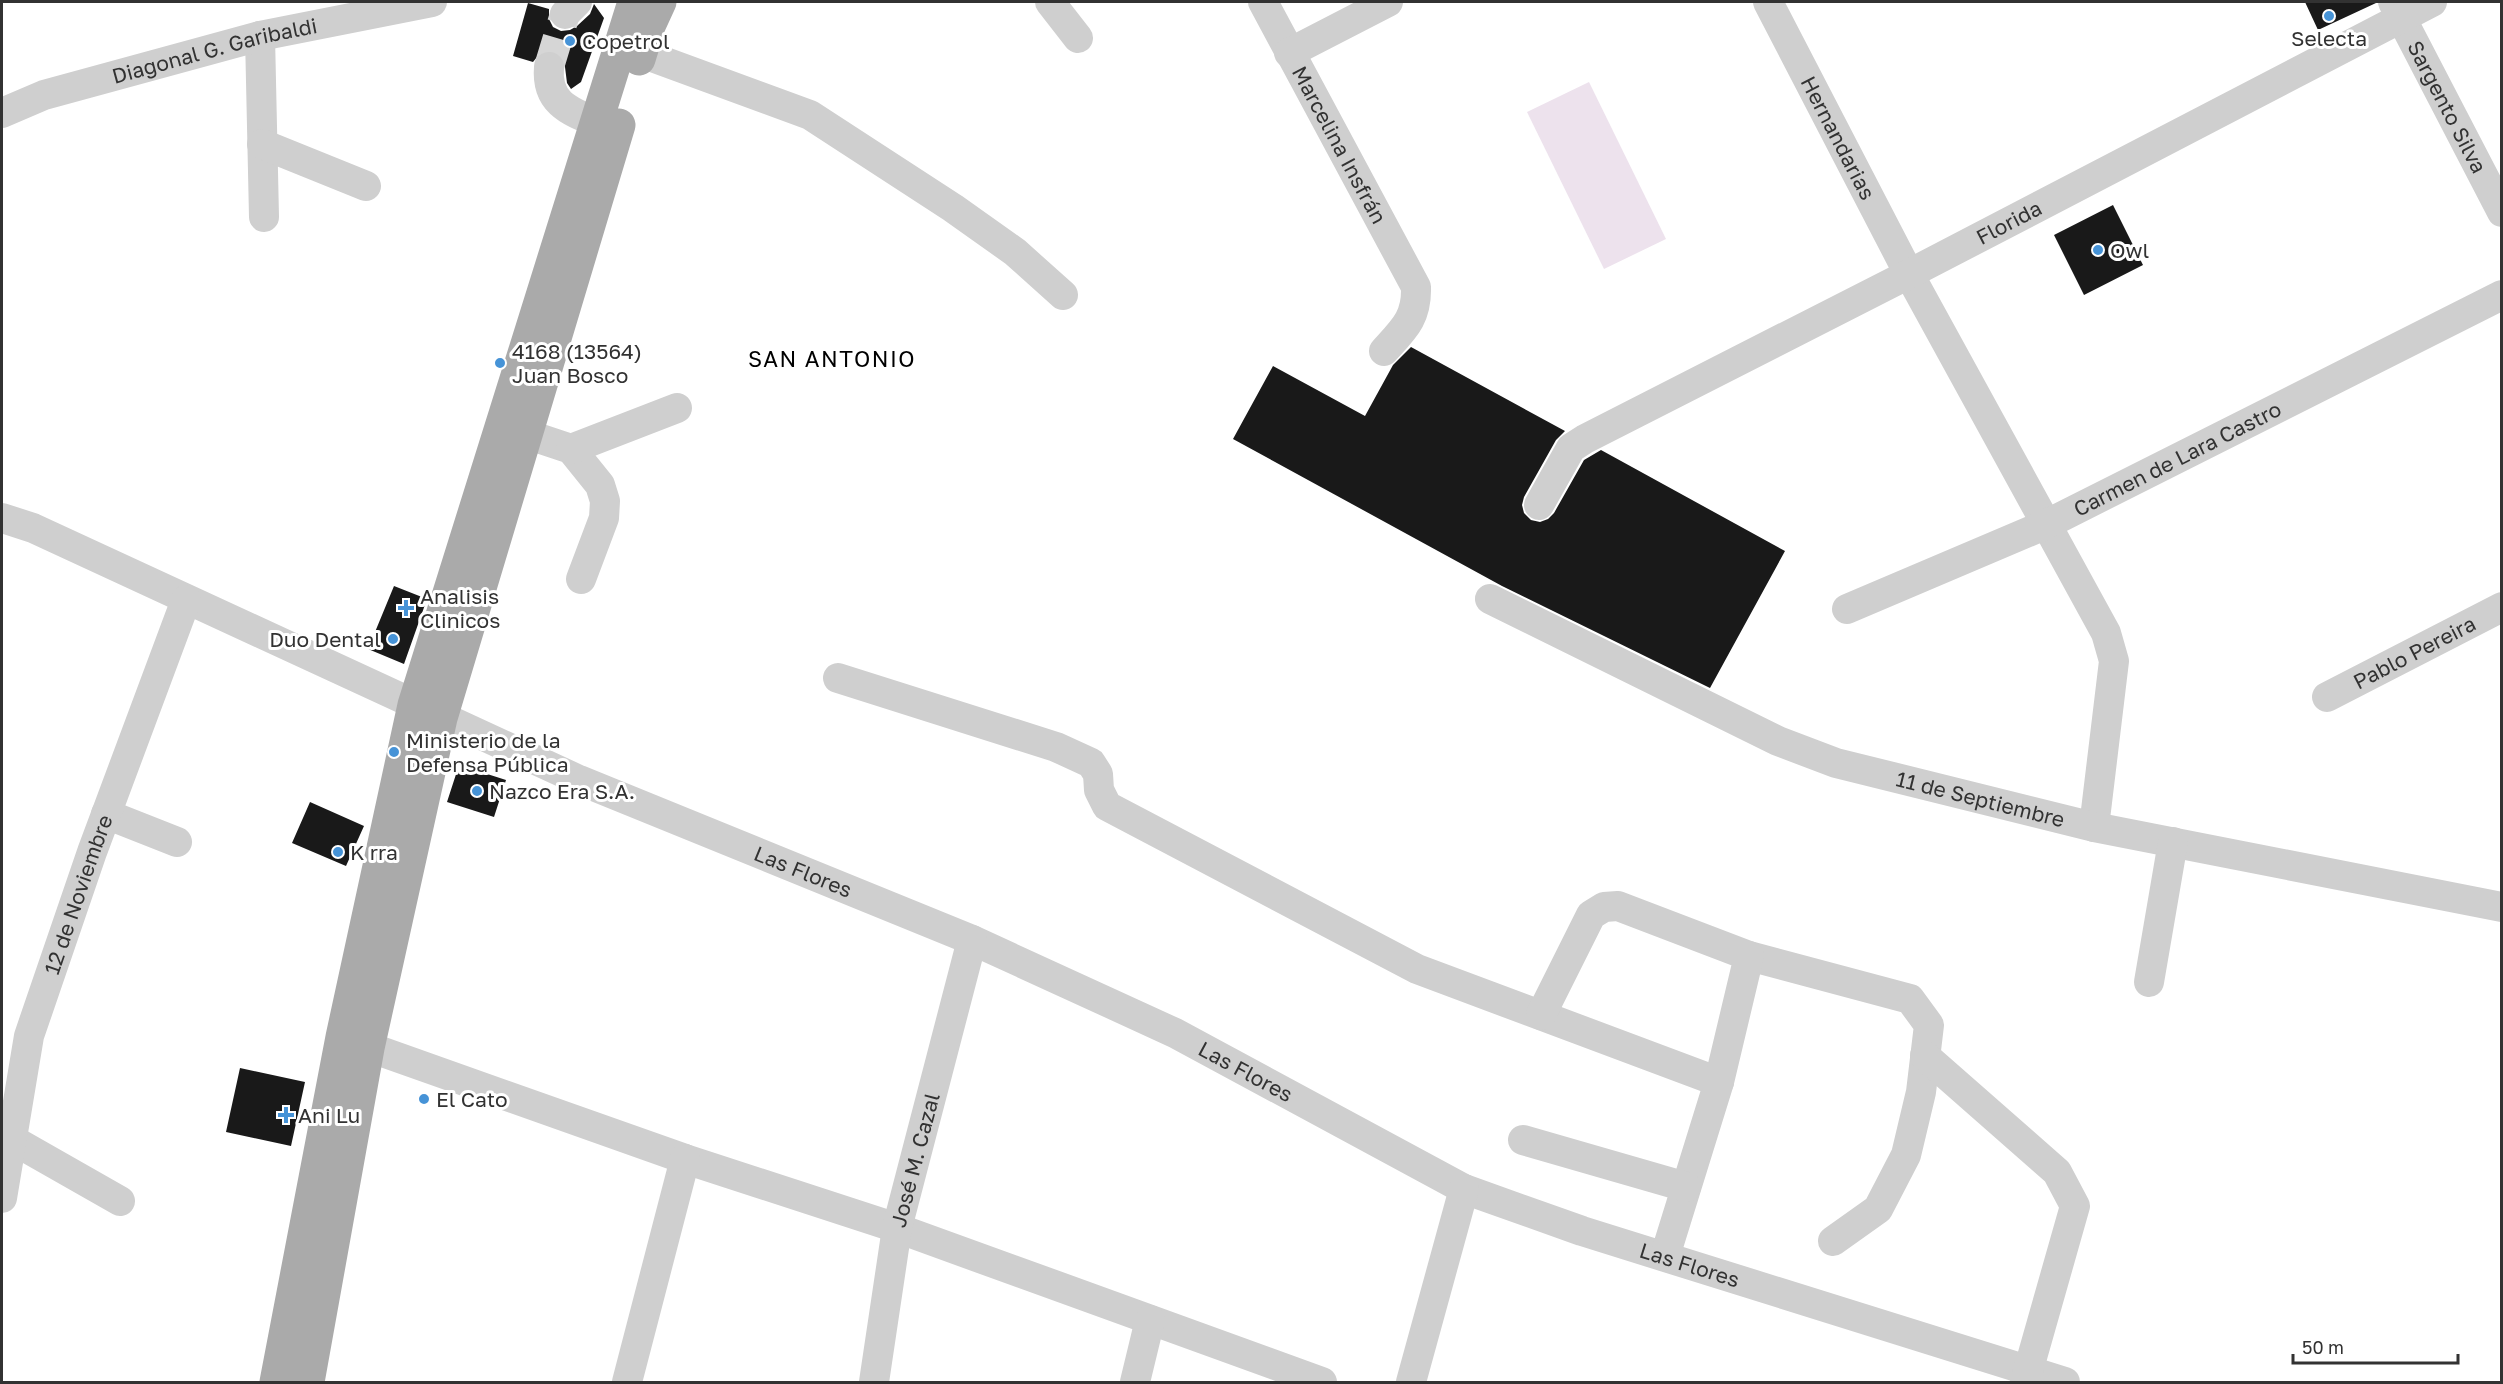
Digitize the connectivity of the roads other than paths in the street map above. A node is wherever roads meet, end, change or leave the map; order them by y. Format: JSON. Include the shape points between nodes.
{"nodes":[{"id":1,"x":432,"y":2,"type":"edge"},
{"id":2,"x":634,"y":2,"type":"edge"},
{"id":3,"x":660,"y":2,"type":"edge"},
{"id":4,"x":1050,"y":2,"type":"edge"},
{"id":5,"x":1263,"y":2,"type":"edge"},
{"id":6,"x":1388,"y":2,"type":"edge"},
{"id":7,"x":1768,"y":2,"type":"edge"},
{"id":8,"x":2432,"y":2,"type":"edge"},
{"id":9,"x":2397,"y":9,"type":"edge"},
{"id":10,"x":260,"y":36,"type":"junction"},
{"id":11,"x":1078,"y":38,"type":"dead end"},
{"id":12,"x":641,"y":53,"type":"junction"},
{"id":13,"x":1289,"y":53,"type":"junction"},
{"id":14,"x":549,"y":67,"type":"tunnel mouth"},
{"id":15,"x":2,"y":113,"type":"edge"},
{"id":16,"x":597,"y":122,"type":"junction"},
{"id":17,"x":262,"y":144,"type":"junction"},
{"id":18,"x":366,"y":186,"type":"dead end"},
{"id":19,"x":2502,"y":212,"type":"edge"},
{"id":20,"x":264,"y":217,"type":"dead end"},
{"id":21,"x":1909,"y":274,"type":"junction"},
{"id":22,"x":1064,"y":295,"type":"dead end"},
{"id":23,"x":2502,"y":295,"type":"edge"},
{"id":24,"x":1384,"y":351,"type":"dead end"},
{"id":25,"x":677,"y":408,"type":"dead end"},
{"id":26,"x":526,"y":434,"type":"junction"},
{"id":27,"x":571,"y":449,"type":"junction"},
{"id":28,"x":1539,"y":505,"type":"dead end"},
{"id":29,"x":2,"y":518,"type":"edge"},
{"id":30,"x":2047,"y":524,"type":"junction"},
{"id":31,"x":580,"y":579,"type":"dead end"},
{"id":32,"x":1490,"y":599,"type":"dead end"},
{"id":33,"x":186,"y":600,"type":"junction"},
{"id":34,"x":2502,"y":607,"type":"edge"},
{"id":35,"x":1847,"y":609,"type":"dead end"},
{"id":36,"x":838,"y":678,"type":"dead end"},
{"id":37,"x":2327,"y":697,"type":"dead end"},
{"id":38,"x":428,"y":712,"type":"junction"},
{"id":39,"x":106,"y":814,"type":"junction"},
{"id":40,"x":2094,"y":827,"type":"junction"},
{"id":41,"x":177,"y":842,"type":"dead end"},
{"id":42,"x":2173,"y":842,"type":"junction"},
{"id":43,"x":2502,"y":906,"type":"edge"},
{"id":44,"x":972,"y":940,"type":"junction"},
{"id":45,"x":1749,"y":956,"type":"junction"},
{"id":46,"x":2149,"y":982,"type":"dead end"},
{"id":47,"x":1541,"y":1015,"type":"junction"},
{"id":48,"x":355,"y":1042,"type":"junction"},
{"id":49,"x":1925,"y":1056,"type":"junction"},
{"id":50,"x":1719,"y":1082,"type":"junction"},
{"id":51,"x":11,"y":1139,"type":"junction"},
{"id":52,"x":1523,"y":1140,"type":"dead end"},
{"id":53,"x":685,"y":1159,"type":"junction"},
{"id":54,"x":1686,"y":1187,"type":"junction"},
{"id":55,"x":1464,"y":1189,"type":"junction"},
{"id":56,"x":2,"y":1198,"type":"edge"},
{"id":57,"x":120,"y":1201,"type":"dead end"},
{"id":58,"x":897,"y":1228,"type":"junction"},
{"id":59,"x":1833,"y":1241,"type":"dead end"},
{"id":60,"x":1665,"y":1256,"type":"junction"},
{"id":61,"x":1150,"y":1320,"type":"junction"},
{"id":62,"x":2026,"y":1377,"type":"edge"},
{"id":63,"x":276,"y":1383,"type":"edge"},
{"id":64,"x":308,"y":1383,"type":"edge"},
{"id":65,"x":627,"y":1383,"type":"edge"},
{"id":66,"x":874,"y":1383,"type":"edge"},
{"id":67,"x":1136,"y":1383,"type":"edge"},
{"id":68,"x":1322,"y":1383,"type":"edge"},
{"id":69,"x":1411,"y":1383,"type":"edge"},
{"id":70,"x":2065,"y":1383,"type":"edge"}],
"edges":[{"from":1,"to":10,"type":"street","name":"Diagonal G. Garibaldi"},
{"from":2,"to":16,"type":"main road"},
{"from":3,"to":12,"type":"main road"},
{"from":4,"to":11,"type":"street"},
{"from":5,"to":13,"type":"street","name":"Marcelina Insfrán"},
{"from":6,"to":13,"type":"street"},
{"from":7,"to":21,"type":"street","name":"Hernandarias"},
{"from":8,"to":9,"type":"street","name":"Florida"},
{"from":9,"to":19,"type":"street","name":"Sargento Silva"},
{"from":9,"to":21,"type":"street","name":"Florida"},
{"from":10,"to":15,"type":"street","name":"Diagonal G. Garibaldi","via":[[44,95]]},
{"from":10,"to":17,"type":"street"},
{"from":12,"to":22,"type":"street","via":[[810,115],[962,214],[1015,252]]},
{"from":12,"to":26,"type":"main road"},
{"from":13,"to":24,"type":"street","name":"Marcelina Insfrán","via":[[1416,287],[1417,304],[1411,319]]},
{"from":14,"to":16,"type":"street","via":[[548,83],[553,96],[573,114]]},
{"from":16,"to":38,"type":"main road"},
{"from":17,"to":18,"type":"street"},
{"from":17,"to":20,"type":"street"},
{"from":21,"to":28,"type":"street","name":"Florida","via":[[1585,439],[1571,448]]},
{"from":21,"to":30,"type":"street","name":"Hernandarias"},
{"from":23,"to":30,"type":"street","name":"Carmen de Lara Castro"},
{"from":25,"to":27,"type":"street"},
{"from":26,"to":27,"type":"street"},
{"from":26,"to":38,"type":"main road"},
{"from":27,"to":31,"type":"street","via":[[600,485],[605,501],[604,518]]},
{"from":29,"to":33,"type":"street","name":"Las Flores","via":[[33,528]]},
{"from":30,"to":35,"type":"street","name":"Carmen de Lara Castro"},
{"from":30,"to":40,"type":"street","name":"Hernandarias","via":[[2106,633],[2114,661]]},
{"from":32,"to":40,"type":"street","name":"11 de Septiembre","via":[[1778,741],[1836,763]]},
{"from":33,"to":38,"type":"street","name":"Las Flores"},
{"from":33,"to":39,"type":"street","name":"12 de Noviembre"},
{"from":34,"to":37,"type":"street","name":"Pablo Pereira"},
{"from":36,"to":47,"type":"street","via":[[1056,747],[1091,763],[1107,806],[1417,969]]},
{"from":38,"to":44,"type":"street","name":"Las Flores","via":[[579,780]]},
{"from":38,"to":48,"type":"main road"},
{"from":39,"to":41,"type":"street"},
{"from":39,"to":51,"type":"street","name":"12 de Noviembre","via":[[29,1036]]},
{"from":40,"to":42,"type":"street","name":"11 de Septiembre"},
{"from":42,"to":43,"type":"street","name":"11 de Septiembre"},
{"from":42,"to":46,"type":"street"},
{"from":44,"to":55,"type":"street","name":"Las Flores","via":[[1175,1033]]},
{"from":44,"to":58,"type":"street","name":"José M. Cazal"},
{"from":45,"to":47,"type":"street","via":[[1618,906],[1604,907],[1591,915]]},
{"from":45,"to":49,"type":"street","via":[[1910,999],[1929,1025]]},
{"from":45,"to":50,"type":"street"},
{"from":47,"to":50,"type":"street"},
{"from":48,"to":53,"type":"street"},
{"from":48,"to":63,"type":"main road"},
{"from":48,"to":64,"type":"main road"},
{"from":49,"to":59,"type":"street","via":[[1906,1155],[1878,1209]]},
{"from":49,"to":62,"type":"street","via":[[2056,1172],[2075,1206]]},
{"from":50,"to":54,"type":"street"},
{"from":51,"to":56,"type":"street","name":"12 de Noviembre"},
{"from":51,"to":57,"type":"street"},
{"from":52,"to":54,"type":"street"},
{"from":53,"to":58,"type":"street"},
{"from":53,"to":65,"type":"street"},
{"from":54,"to":60,"type":"street"},
{"from":55,"to":60,"type":"street","name":"Las Flores"},
{"from":55,"to":69,"type":"street"},
{"from":58,"to":61,"type":"street"},
{"from":58,"to":66,"type":"street","name":"José M. Cazal"},
{"from":60,"to":62,"type":"street","name":"Las Flores"},
{"from":61,"to":67,"type":"street"},
{"from":61,"to":68,"type":"street"},
{"from":62,"to":70,"type":"street","name":"Las Flores"}]}
